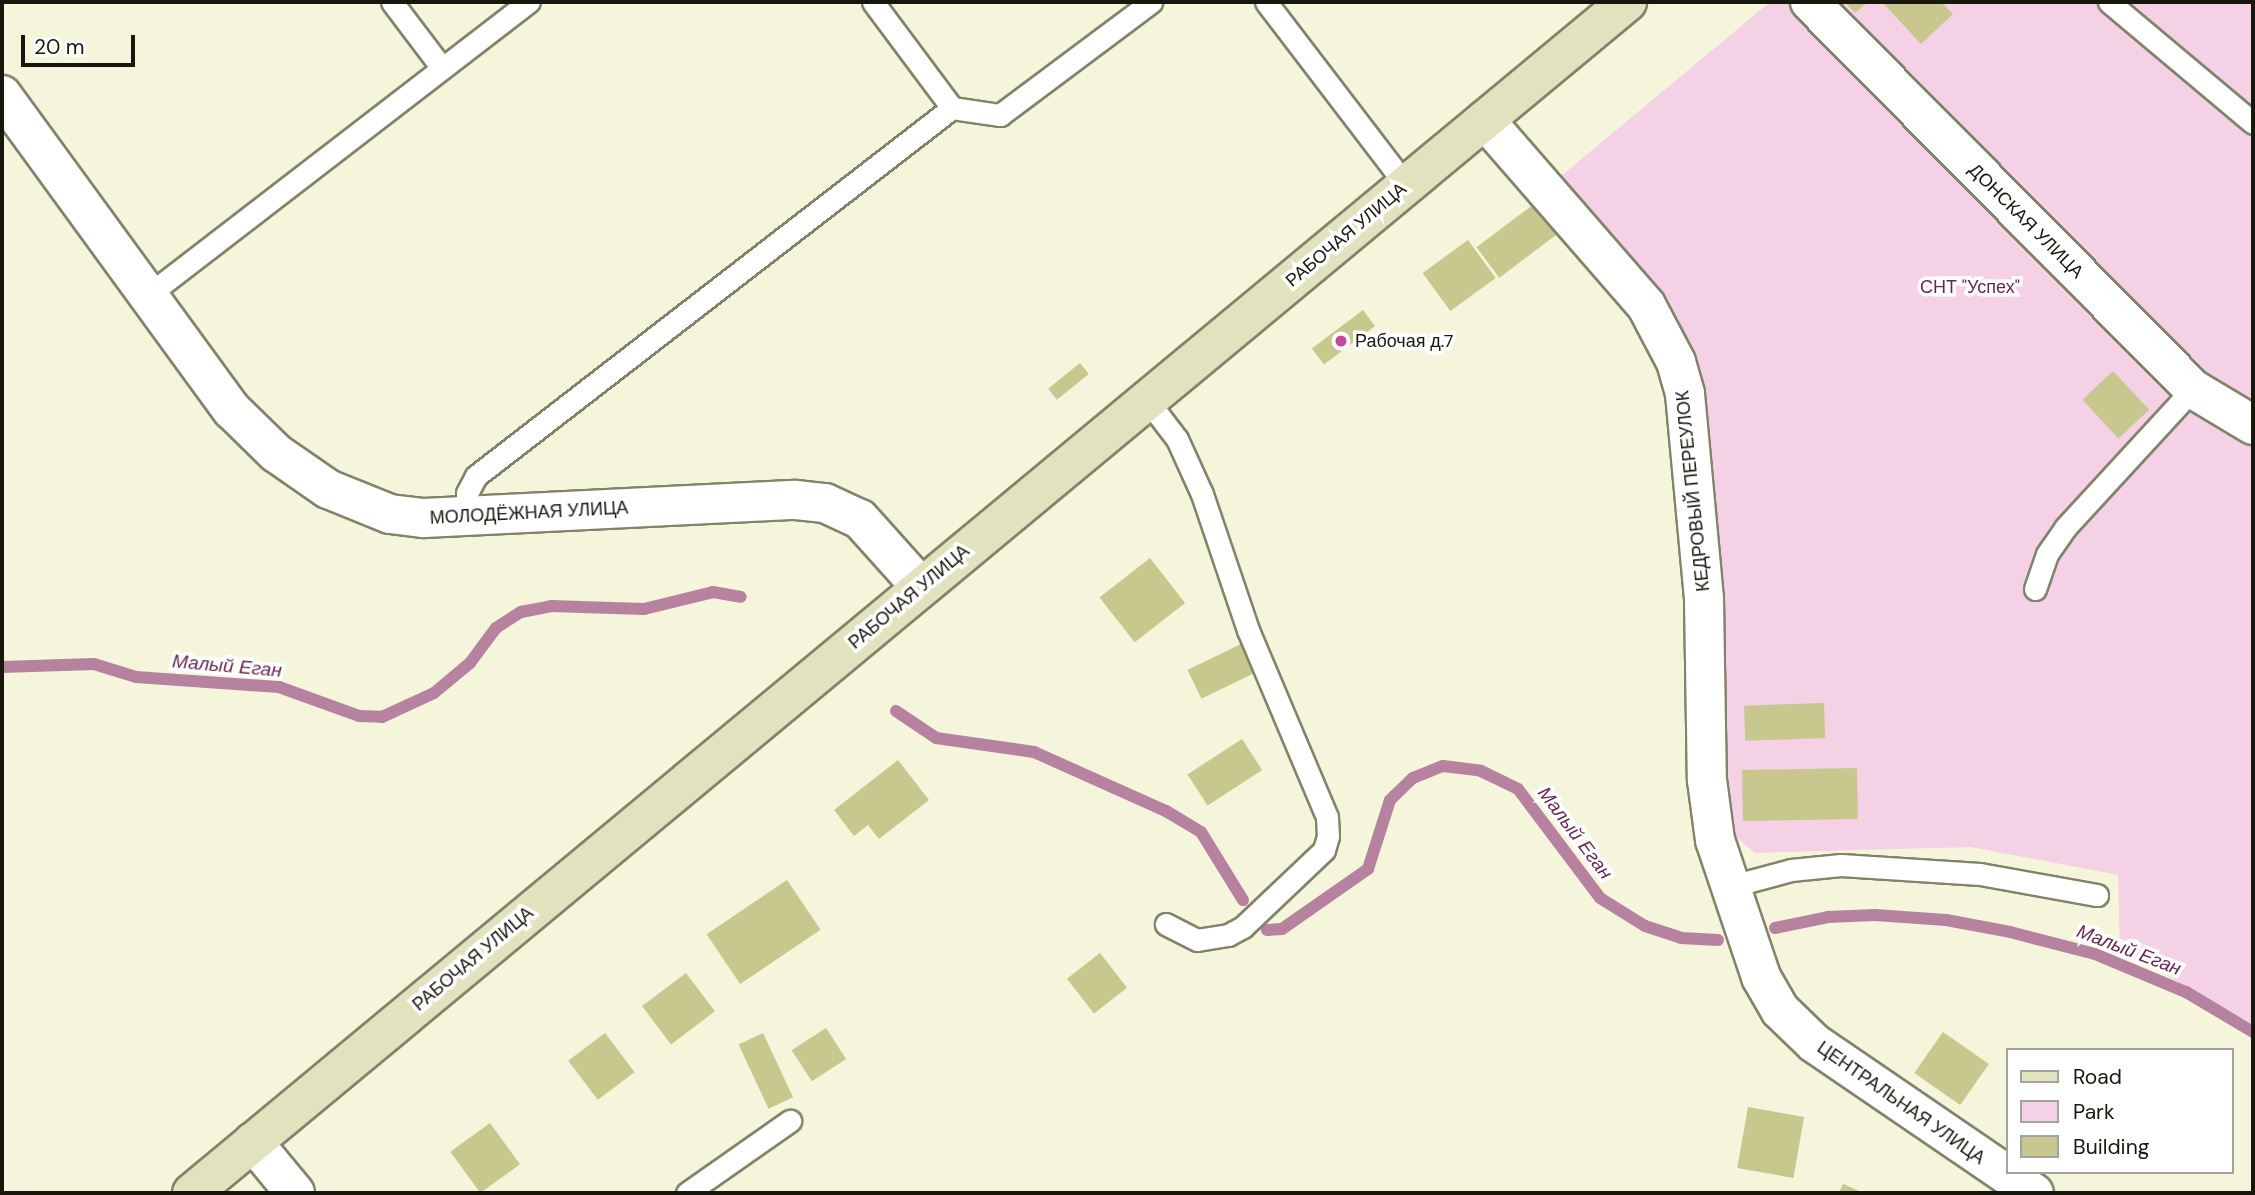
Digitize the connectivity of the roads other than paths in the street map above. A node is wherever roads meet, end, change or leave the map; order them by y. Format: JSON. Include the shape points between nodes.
{"nodes":[{"id":1,"x":392,"y":2,"type":"edge"},
{"id":2,"x":529,"y":2,"type":"edge"},
{"id":3,"x":873,"y":2,"type":"edge"},
{"id":4,"x":1151,"y":2,"type":"edge"},
{"id":5,"x":1266,"y":2,"type":"edge"},
{"id":6,"x":1627,"y":2,"type":"edge"},
{"id":7,"x":1810,"y":2,"type":"edge"},
{"id":8,"x":2109,"y":2,"type":"edge"},
{"id":9,"x":442,"y":68,"type":"junction"},
{"id":10,"x":2,"y":95,"type":"edge"},
{"id":11,"x":952,"y":108,"type":"junction"},
{"id":12,"x":1485,"y":120,"type":"junction"},
{"id":13,"x":2253,"y":123,"type":"edge"},
{"id":14,"x":1406,"y":185,"type":"junction"},
{"id":15,"x":148,"y":295,"type":"junction"},
{"id":16,"x":2193,"y":389,"type":"junction"},
{"id":17,"x":1147,"y":400,"type":"junction"},
{"id":18,"x":2253,"y":425,"type":"edge"},
{"id":19,"x":468,"y":519,"type":"junction"},
{"id":20,"x":921,"y":587,"type":"junction"},
{"id":21,"x":2035,"y":589,"type":"dead end"},
{"id":22,"x":1728,"y":887,"type":"junction"},
{"id":23,"x":2097,"y":895,"type":"dead end"},
{"id":24,"x":1166,"y":924,"type":"dead end"},
{"id":25,"x":790,"y":1121,"type":"dead end"},
{"id":26,"x":253,"y":1142,"type":"junction"},
{"id":27,"x":192,"y":1193,"type":"edge"},
{"id":28,"x":295,"y":1193,"type":"edge"},
{"id":29,"x":687,"y":1193,"type":"edge"},
{"id":30,"x":2034,"y":1193,"type":"edge"}],
"edges":[{"from":1,"to":9,"type":"lane"},
{"from":2,"to":9,"type":"lane"},
{"from":3,"to":11,"type":"lane"},
{"from":4,"to":11,"type":"lane","via":[[1000,115]]},
{"from":5,"to":14,"type":"lane"},
{"from":6,"to":12,"type":"street","name":"РАБОЧАЯ УЛИЦА"},
{"from":7,"to":16,"type":"street","name":"ДОНСКАЯ УЛИЦА"},
{"from":8,"to":13,"type":"lane"},
{"from":9,"to":15,"type":"lane"},
{"from":10,"to":15,"type":"street","name":"МОЛОДЁЖНАЯ УЛИЦА"},
{"from":11,"to":19,"type":"lane","via":[[476,476],[468,486]]},
{"from":12,"to":14,"type":"street","name":"РАБОЧАЯ УЛИЦА"},
{"from":12,"to":22,"type":"street","name":"КЕДРОВЫЙ ПЕРЕУЛОК","via":[[1646,305],[1676,362],[1685,394],[1704,599],[1707,780],[1715,840]]},
{"from":14,"to":17,"type":"street","name":"РАБОЧАЯ УЛИЦА"},
{"from":15,"to":19,"type":"street","name":"МОЛОДЁЖНАЯ УЛИЦА","via":[[232,410],[303,473],[390,513]]},
{"from":16,"to":18,"type":"street","name":"ДОНСКАЯ УЛИЦА"},
{"from":16,"to":21,"type":"lane","via":[[2065,528],[2047,554]]},
{"from":17,"to":20,"type":"street","name":"РАБОЧАЯ УЛИЦА"},
{"from":17,"to":24,"type":"lane","via":[[1177,439],[1193,473],[1248,630],[1327,817],[1328,836],[1324,850],[1243,927],[1228,935],[1197,940]]},
{"from":19,"to":20,"type":"street","name":"МОЛОДЁЖНАЯ УЛИЦА","via":[[796,500],[825,503],[868,526]]},
{"from":20,"to":26,"type":"street","name":"РАБОЧАЯ УЛИЦА"},
{"from":22,"to":23,"type":"lane","via":[[1791,870],[1841,865],[1980,874]]},
{"from":22,"to":30,"type":"street","name":"ЦЕНТРАЛЬНАЯ УЛИЦА","via":[[1761,977],[1780,1010],[1859,1078]]},
{"from":25,"to":29,"type":"lane"},
{"from":26,"to":27,"type":"street","name":"РАБОЧАЯ УЛИЦА"},
{"from":26,"to":28,"type":"street"}]}
